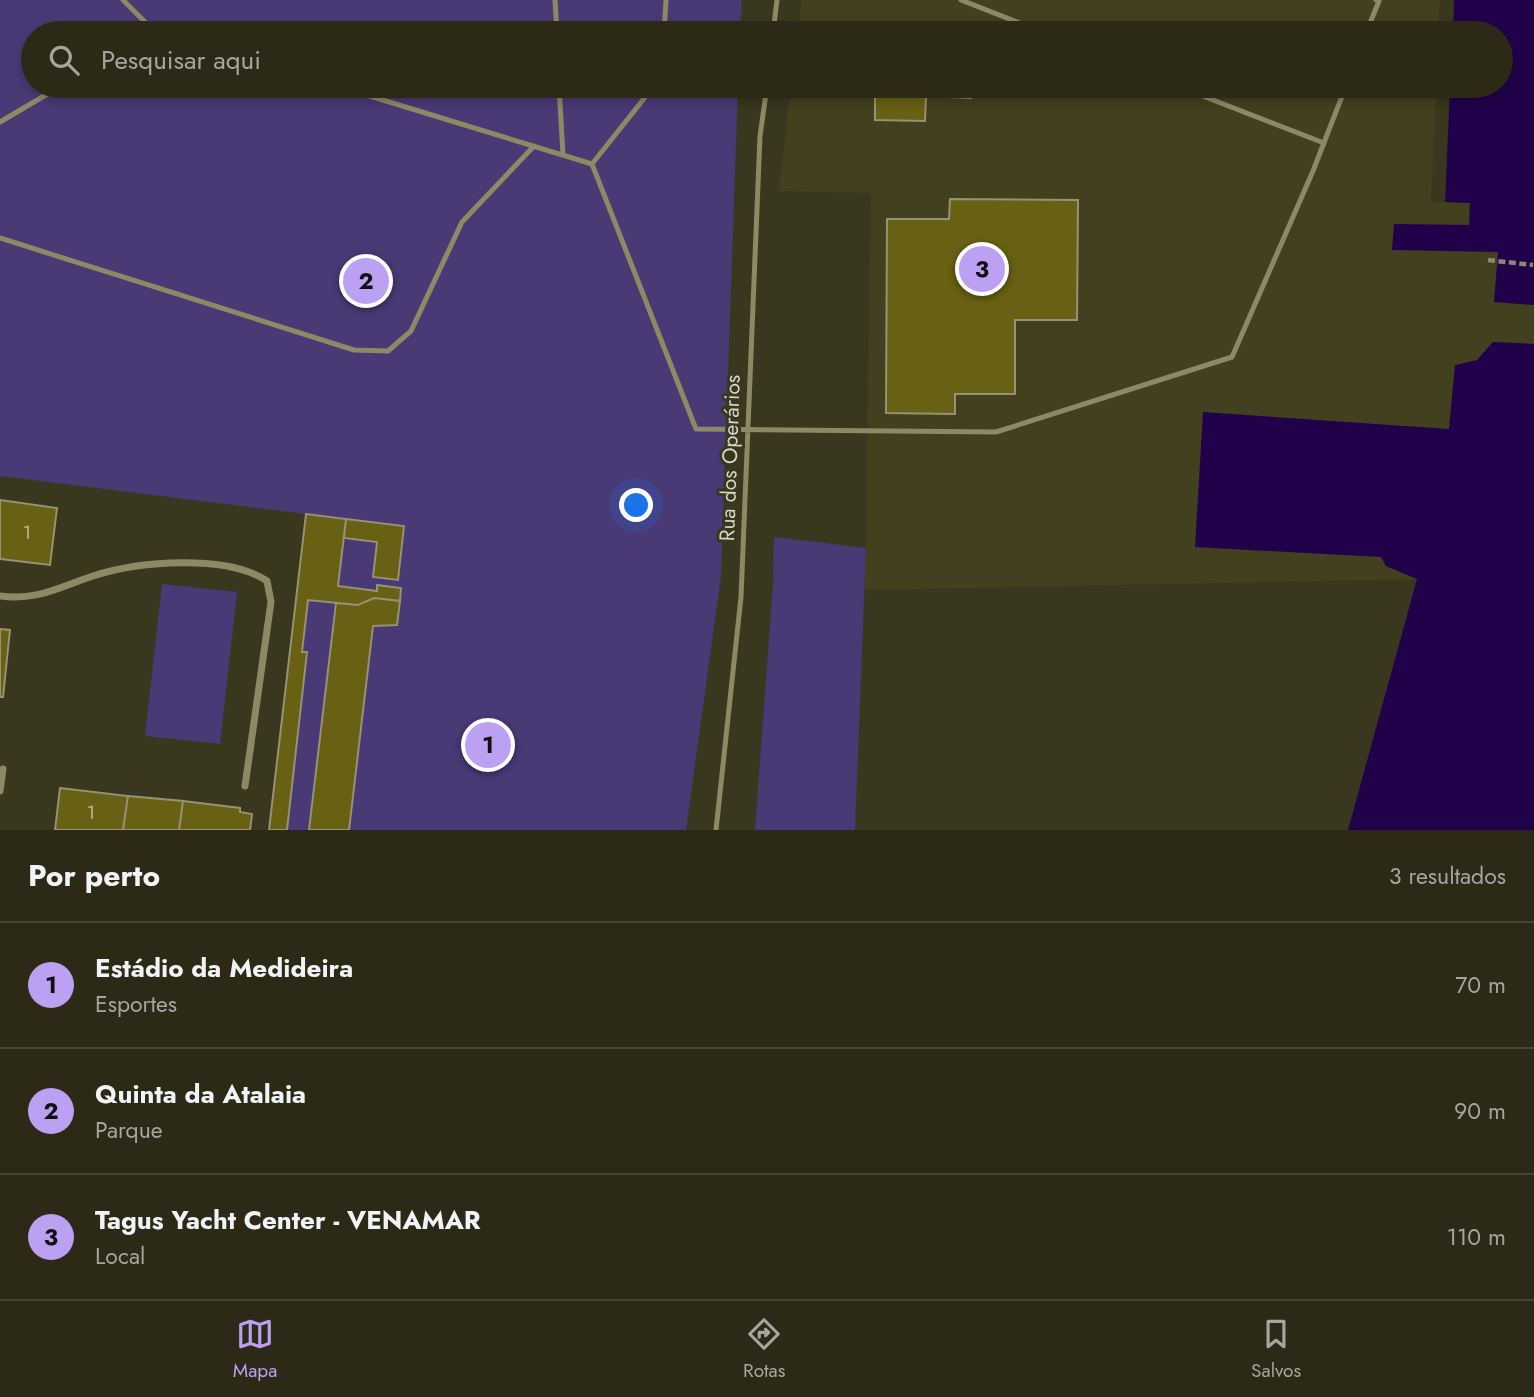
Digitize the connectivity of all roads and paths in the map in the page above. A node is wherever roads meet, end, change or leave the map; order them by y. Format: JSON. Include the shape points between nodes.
{"nodes":[{"id":1,"x":123,"y":0,"type":"edge"},
{"id":2,"x":555,"y":0,"type":"edge"},
{"id":3,"x":666,"y":0,"type":"edge"},
{"id":4,"x":777,"y":0,"type":"edge"},
{"id":5,"x":961,"y":0,"type":"edge"},
{"id":6,"x":1376,"y":0,"type":"edge"},
{"id":7,"x":141,"y":21,"type":"edge"},
{"id":8,"x":556,"y":21,"type":"edge"},
{"id":9,"x":665,"y":21,"type":"edge"},
{"id":10,"x":774,"y":21,"type":"edge"},
{"id":11,"x":1014,"y":21,"type":"edge"},
{"id":12,"x":1371,"y":21,"type":"edge"},
{"id":13,"x":41,"y":98,"type":"edge"},
{"id":14,"x":376,"y":98,"type":"edge"},
{"id":15,"x":560,"y":98,"type":"edge"},
{"id":16,"x":644,"y":98,"type":"edge"},
{"id":17,"x":765,"y":98,"type":"edge"},
{"id":18,"x":1207,"y":98,"type":"edge"},
{"id":19,"x":1341,"y":98,"type":"edge"},
{"id":20,"x":0,"y":122,"type":"edge"},
{"id":21,"x":1324,"y":144,"type":"junction"},
{"id":22,"x":534,"y":146,"type":"junction"},
{"id":23,"x":563,"y":155,"type":"junction"},
{"id":24,"x":592,"y":164,"type":"junction"},
{"id":25,"x":0,"y":238,"type":"edge"},
{"id":26,"x":1488,"y":260,"type":"dead end"},
{"id":27,"x":1533,"y":265,"type":"edge"},
{"id":28,"x":747,"y":430,"type":"junction"},
{"id":29,"x":0,"y":596,"type":"edge"},
{"id":30,"x":3,"y":769,"type":"dead end"},
{"id":31,"x":245,"y":786,"type":"dead end"},
{"id":32,"x":0,"y":792,"type":"edge"},
{"id":33,"x":716,"y":830,"type":"edge"}],
"edges":[{"from":1,"to":7,"type":"lane"},
{"from":2,"to":8,"type":"lane"},
{"from":3,"to":9,"type":"lane"},
{"from":4,"to":10,"type":"lane"},
{"from":5,"to":11,"type":"lane"},
{"from":6,"to":12,"type":"lane"},
{"from":13,"to":20,"type":"lane"},
{"from":14,"to":22,"type":"lane"},
{"from":15,"to":23,"type":"lane"},
{"from":16,"to":24,"type":"lane"},
{"from":17,"to":28,"type":"lane","name":"Rua dos Operários"},
{"from":18,"to":21,"type":"lane"},
{"from":19,"to":21,"type":"lane"},
{"from":21,"to":28,"type":"lane","via":[[1232,357],[996,432]]},
{"from":22,"to":23,"type":"lane"},
{"from":22,"to":25,"type":"lane","via":[[462,222],[411,331],[388,351],[354,350]]},
{"from":23,"to":24,"type":"lane"},
{"from":24,"to":28,"type":"lane","via":[[696,429]]},
{"from":26,"to":27,"type":"path"},
{"from":28,"to":33,"type":"lane","name":"Rua dos Operários","via":[[741,597]]},
{"from":29,"to":31,"type":"street","via":[[33,598],[116,569],[161,564],[253,572],[267,581],[271,602]]},
{"from":30,"to":32,"type":"street"}]}
